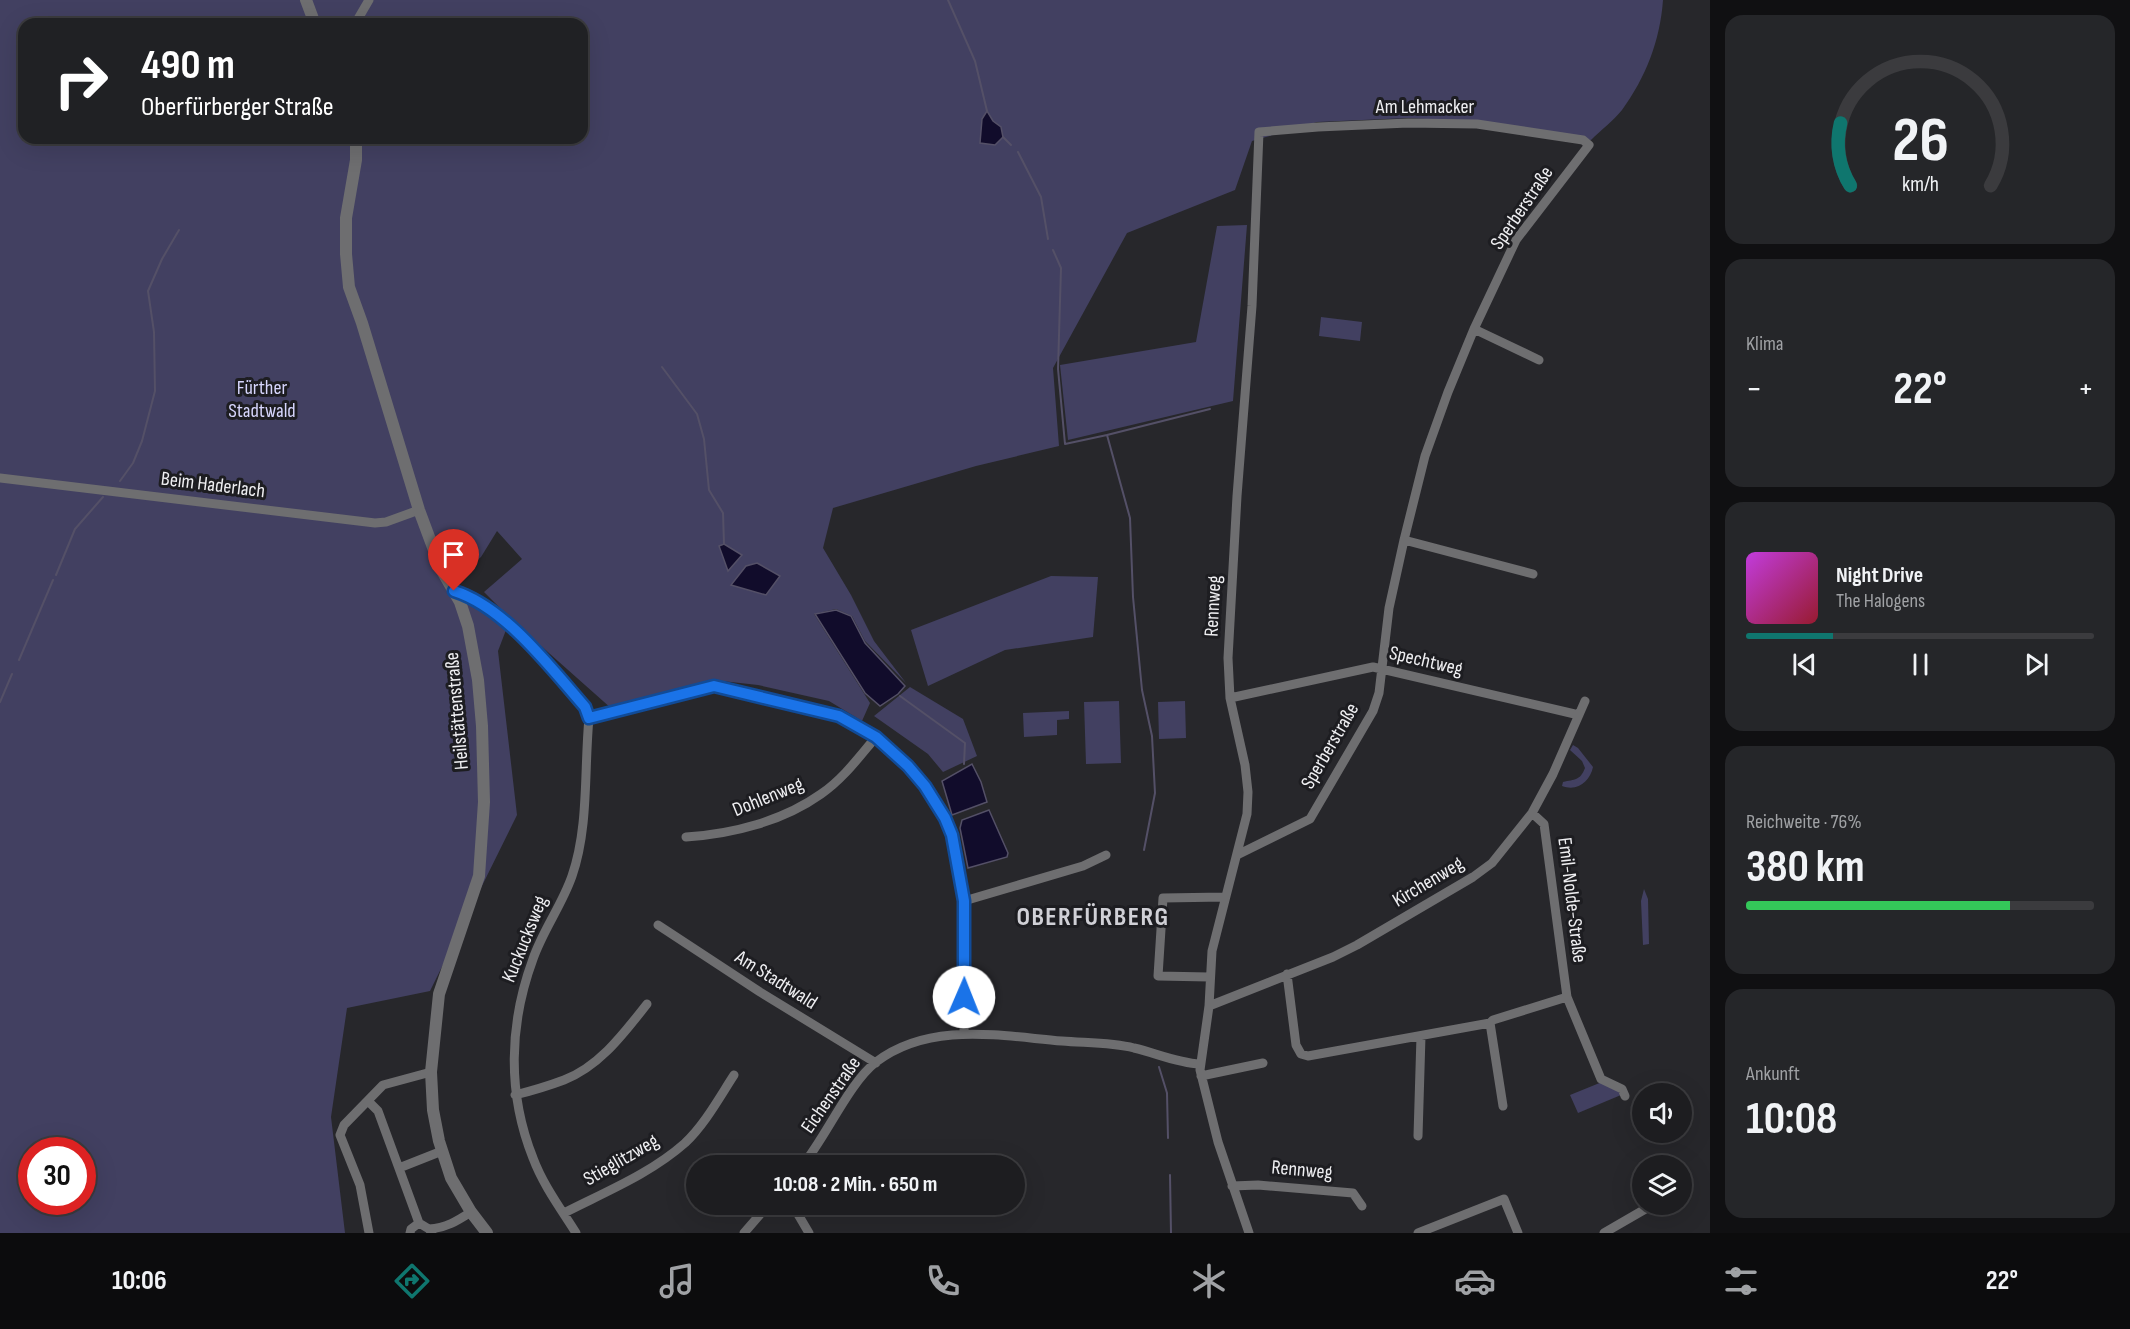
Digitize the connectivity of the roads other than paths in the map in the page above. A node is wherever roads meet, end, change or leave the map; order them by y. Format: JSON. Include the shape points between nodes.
{"nodes":[{"id":1,"x":306,"y":0,"type":"edge"},
{"id":2,"x":369,"y":0,"type":"edge"},
{"id":3,"x":313,"y":18,"type":"edge"},
{"id":4,"x":358,"y":18,"type":"edge"},
{"id":5,"x":1259,"y":132,"type":"joint"},
{"id":6,"x":356,"y":144,"type":"edge"},
{"id":7,"x":1589,"y":145,"type":"joint"},
{"id":8,"x":1474,"y":329,"type":"junction"},
{"id":9,"x":1539,"y":360,"type":"dead end"},
{"id":10,"x":0,"y":478,"type":"edge"},
{"id":11,"x":419,"y":510,"type":"junction"},
{"id":12,"x":1404,"y":540,"type":"junction"},
{"id":13,"x":1533,"y":574,"type":"dead end"},
{"id":14,"x":454,"y":591,"type":"junction"},
{"id":15,"x":1382,"y":669,"type":"junction"},
{"id":16,"x":1230,"y":698,"type":"junction"},
{"id":17,"x":1585,"y":700,"type":"dead end"},
{"id":18,"x":1579,"y":715,"type":"junction"},
{"id":19,"x":589,"y":718,"type":"junction"},
{"id":20,"x":876,"y":737,"type":"junction"},
{"id":21,"x":1532,"y":813,"type":"junction"},
{"id":22,"x":686,"y":837,"type":"dead end"},
{"id":23,"x":1106,"y":855,"type":"dead end"},
{"id":24,"x":1237,"y":855,"type":"junction"},
{"id":25,"x":1224,"y":897,"type":"junction"},
{"id":26,"x":964,"y":901,"type":"junction"},
{"id":27,"x":658,"y":925,"type":"dead end"},
{"id":28,"x":1287,"y":974,"type":"junction"},
{"id":29,"x":1209,"y":977,"type":"junction"},
{"id":30,"x":1567,"y":997,"type":"junction"},
{"id":31,"x":647,"y":1004,"type":"dead end"},
{"id":32,"x":1209,"y":1006,"type":"junction"},
{"id":33,"x":1490,"y":1023,"type":"junction"},
{"id":34,"x":963,"y":1034,"type":"junction"},
{"id":35,"x":1421,"y":1036,"type":"junction"},
{"id":36,"x":876,"y":1063,"type":"junction"},
{"id":37,"x":1263,"y":1063,"type":"dead end"},
{"id":38,"x":1200,"y":1064,"type":"junction"},
{"id":39,"x":431,"y":1072,"type":"junction"},
{"id":40,"x":734,"y":1075,"type":"dead end"},
{"id":41,"x":1201,"y":1076,"type":"junction"},
{"id":42,"x":515,"y":1095,"type":"junction"},
{"id":43,"x":1625,"y":1095,"type":"dead end"},
{"id":44,"x":369,"y":1102,"type":"junction"},
{"id":45,"x":1503,"y":1106,"type":"dead end"},
{"id":46,"x":1418,"y":1136,"type":"dead end"},
{"id":47,"x":442,"y":1151,"type":"junction"},
{"id":48,"x":811,"y":1155,"type":"edge"},
{"id":49,"x":399,"y":1168,"type":"junction"},
{"id":50,"x":1232,"y":1186,"type":"junction"},
{"id":51,"x":1362,"y":1206,"type":"dead end"},
{"id":52,"x":471,"y":1212,"type":"junction"},
{"id":53,"x":564,"y":1213,"type":"junction"},
{"id":54,"x":760,"y":1215,"type":"edge"},
{"id":55,"x":798,"y":1215,"type":"edge"},
{"id":56,"x":1635,"y":1215,"type":"edge"},
{"id":57,"x":419,"y":1223,"type":"junction"},
{"id":58,"x":431,"y":1231,"type":"edge"},
{"id":59,"x":369,"y":1233,"type":"edge"},
{"id":60,"x":410,"y":1233,"type":"edge"},
{"id":61,"x":487,"y":1233,"type":"edge"},
{"id":62,"x":576,"y":1233,"type":"edge"},
{"id":63,"x":744,"y":1233,"type":"edge"},
{"id":64,"x":809,"y":1233,"type":"edge"},
{"id":65,"x":1249,"y":1233,"type":"edge"},
{"id":66,"x":1418,"y":1233,"type":"edge"},
{"id":67,"x":1518,"y":1233,"type":"edge"},
{"id":68,"x":1604,"y":1233,"type":"edge"}],
"edges":[{"from":1,"to":3,"type":"street"},
{"from":2,"to":4,"type":"street"},
{"from":5,"to":7,"type":"street","name":"Am Lehmacker","via":[[1408,123],[1477,124],[1583,140]]},
{"from":5,"to":16,"type":"street","name":"Rennweg","via":[[1252,306],[1228,658]]},
{"from":6,"to":11,"type":"street","name":"Heilstättenstraße","via":[[346,218],[349,287]]},
{"from":7,"to":8,"type":"street","name":"Sperberstraße","via":[[1516,240]]},
{"from":8,"to":9,"type":"street"},
{"from":8,"to":12,"type":"street","name":"Sperberstraße","via":[[1425,456]]},
{"from":10,"to":11,"type":"street","name":"Beim Haderlach","via":[[375,523]]},
{"from":11,"to":14,"type":"street","name":"Heilstättenstraße","via":[[441,569]]},
{"from":12,"to":13,"type":"street"},
{"from":12,"to":15,"type":"street","name":"Sperberstraße","via":[[1389,608]]},
{"from":14,"to":19,"type":"street","via":[[476,599],[527,641],[585,707]]},
{"from":14,"to":39,"type":"street","name":"Heilstättenstraße","via":[[468,627],[478,680],[483,802],[479,876],[439,994]]},
{"from":15,"to":16,"type":"street","name":"Spechtweg","via":[[1364,668]]},
{"from":15,"to":18,"type":"street","name":"Spechtweg"},
{"from":15,"to":24,"type":"street","name":"Sperberstraße","via":[[1373,711],[1310,819]]},
{"from":16,"to":24,"type":"street","name":"Rennweg","via":[[1248,792]]},
{"from":17,"to":18,"type":"street","name":"Kirchenweg"},
{"from":18,"to":21,"type":"street","name":"Kirchenweg"},
{"from":19,"to":20,"type":"street","via":[[714,686],[839,716]]},
{"from":19,"to":42,"type":"street","name":"Kuckucksweg","via":[[577,853],[572,877],[524,985],[515,1032]]},
{"from":20,"to":22,"type":"street","name":"Dohlenweg","via":[[843,775],[799,807],[728,832]]},
{"from":20,"to":26,"type":"street","via":[[908,766],[945,818],[952,835]]},
{"from":21,"to":28,"type":"street","name":"Kirchenweg","via":[[1492,863],[1473,877],[1357,945]]},
{"from":21,"to":30,"type":"street","name":"Emil-Nolde-Straße","via":[[1544,824]]},
{"from":23,"to":26,"type":"street","via":[[1083,866]]},
{"from":24,"to":25,"type":"street","name":"Rennweg"},
{"from":25,"to":29,"type":"street","name":"Rennweg"},
{"from":25,"to":29,"type":"street","via":[[1163,897],[1158,975]]},
{"from":26,"to":34,"type":"street"},
{"from":27,"to":36,"type":"street","name":"Am Stadtwald"},
{"from":28,"to":32,"type":"street","name":"Kirchenweg"},
{"from":28,"to":35,"type":"street","via":[[1296,1045],[1301,1054],[1314,1056]]},
{"from":29,"to":32,"type":"street","name":"Rennweg"},
{"from":30,"to":33,"type":"street"},
{"from":30,"to":43,"type":"street","name":"Emil-Nolde-Straße","via":[[1601,1079],[1622,1089]]},
{"from":31,"to":42,"type":"street","via":[[619,1041],[593,1063],[567,1079]]},
{"from":32,"to":38,"type":"street","name":"Rennweg"},
{"from":33,"to":35,"type":"street"},
{"from":33,"to":45,"type":"street"},
{"from":34,"to":36,"type":"street","name":"Eichenstraße","via":[[926,1039]]},
{"from":34,"to":38,"type":"street","name":"Eichenstraße","via":[[1122,1046]]},
{"from":35,"to":46,"type":"street"},
{"from":36,"to":48,"type":"street","name":"Eichenstraße","via":[[855,1086]]},
{"from":37,"to":41,"type":"street"},
{"from":38,"to":41,"type":"street","name":"Rennweg"},
{"from":39,"to":44,"type":"street","via":[[383,1085]]},
{"from":39,"to":47,"type":"street","name":"Heilstättenstraße","via":[[433,1110]]},
{"from":40,"to":53,"type":"street","name":"Stieglitzweg","via":[[686,1142],[655,1166]]},
{"from":41,"to":50,"type":"street","name":"Rennweg"},
{"from":42,"to":53,"type":"street","name":"Kuckucksweg","via":[[533,1160]]},
{"from":44,"to":49,"type":"street","via":[[378,1111]]},
{"from":44,"to":59,"type":"street","via":[[344,1125],[340,1135],[360,1185]]},
{"from":47,"to":49,"type":"street"},
{"from":47,"to":52,"type":"street","name":"Heilstättenstraße","via":[[451,1178]]},
{"from":49,"to":57,"type":"street"},
{"from":50,"to":51,"type":"street","name":"Rennweg","via":[[1353,1192]]},
{"from":50,"to":65,"type":"street","name":"Rennweg"},
{"from":52,"to":58,"type":"street","via":[[451,1225]]},
{"from":52,"to":61,"type":"street","name":"Heilstättenstraße"},
{"from":53,"to":62,"type":"street","name":"Kuckucksweg"},
{"from":54,"to":63,"type":"street"},
{"from":55,"to":64,"type":"street"},
{"from":56,"to":68,"type":"street"},
{"from":57,"to":58,"type":"street"},
{"from":57,"to":60,"type":"street"},
{"from":66,"to":67,"type":"street","via":[[1504,1199]]}]}
